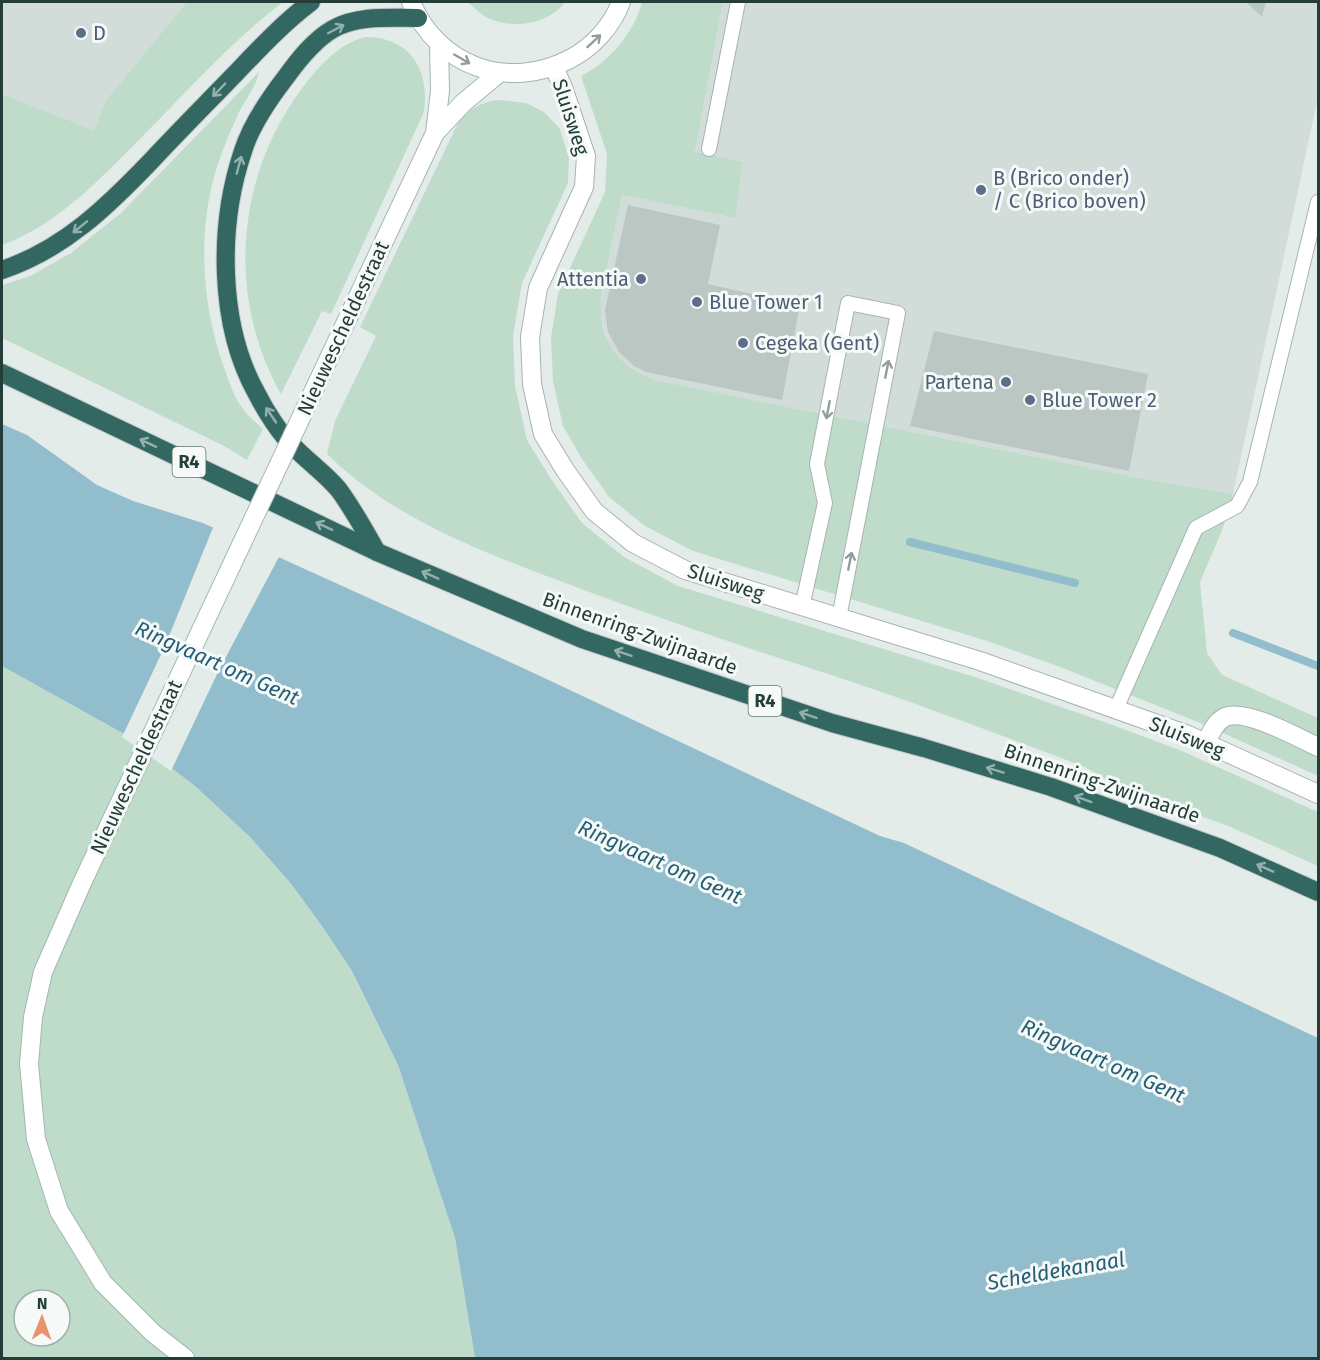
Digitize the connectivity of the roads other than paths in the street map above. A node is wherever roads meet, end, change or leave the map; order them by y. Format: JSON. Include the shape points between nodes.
{"nodes":[{"id":1,"x":311,"y":2,"type":"edge"},
{"id":2,"x":621,"y":2,"type":"edge"},
{"id":3,"x":738,"y":2,"type":"edge"},
{"id":4,"x":414,"y":10,"type":"edge"},
{"id":5,"x":439,"y":44,"type":"junction"},
{"id":6,"x":554,"y":67,"type":"junction"},
{"id":7,"x":499,"y":73,"type":"junction"},
{"id":8,"x":435,"y":133,"type":"junction"},
{"id":9,"x":709,"y":149,"type":"dead end"},
{"id":10,"x":1318,"y":202,"type":"edge"},
{"id":11,"x":2,"y":270,"type":"edge"},
{"id":12,"x":2,"y":373,"type":"edge"},
{"id":13,"x":377,"y":552,"type":"junction"},
{"id":14,"x":802,"y":607,"type":"junction"},
{"id":15,"x":839,"y":618,"type":"junction"},
{"id":16,"x":1116,"y":709,"type":"junction"},
{"id":17,"x":1206,"y":743,"type":"junction"},
{"id":18,"x":1318,"y":747,"type":"edge"},
{"id":19,"x":1318,"y":794,"type":"edge"},
{"id":20,"x":1318,"y":892,"type":"edge"},
{"id":21,"x":185,"y":1359,"type":"edge"}],
"edges":[{"from":1,"to":11,"type":"highway","one_way":true,"via":[[111,202],[63,241]]},
{"from":6,"to":2,"type":"main road","one_way":true,"via":[[582,53],[604,31]]},
{"from":3,"to":9,"type":"lane"},
{"from":4,"to":5,"type":"main road"},
{"from":13,"to":4,"type":"highway","one_way":true,"via":[[338,489],[291,445],[256,393],[238,350],[232,323],[226,274],[227,223],[243,149],[269,100],[302,55],[333,29],[358,20]]},
{"from":5,"to":7,"type":"main road","one_way":true,"via":[[467,63]]},
{"from":5,"to":8,"type":"main road","name":"Nieuwescheldestraat","via":[[440,91]]},
{"from":6,"to":7,"type":"main road","via":[[527,74]]},
{"from":6,"to":14,"type":"main road","name":"Sluisweg","via":[[586,156],[584,187],[538,288],[530,337],[532,384],[543,434],[594,511],[633,543],[685,570]]},
{"from":7,"to":8,"type":"main road","name":"Nieuwescheldestraat"},
{"from":8,"to":21,"type":"main road","name":"Nieuwescheldestraat","bridge":true,"via":[[82,883],[44,972],[33,1017],[29,1064],[36,1139],[59,1211],[103,1283]]},
{"from":10,"to":16,"type":"lane","via":[[1250,482],[1237,506],[1196,528]]},
{"from":13,"to":12,"type":"highway","name":"Binnenring-Zwijnaarde","number":"R4","one_way":true},
{"from":20,"to":13,"type":"highway","name":"Binnenring-Zwijnaarde","number":"R4","one_way":true,"via":[[1220,848],[1051,788],[832,723],[582,639]]},
{"from":14,"to":15,"type":"main road","name":"Sluisweg"},
{"from":15,"to":14,"type":"lane","one_way":true,"via":[[898,313],[848,303],[818,465],[825,503]]},
{"from":15,"to":16,"type":"main road","name":"Sluisweg","via":[[980,661]]},
{"from":16,"to":17,"type":"main road","name":"Sluisweg"},
{"from":17,"to":18,"type":"main road","via":[[1223,718],[1239,716]]},
{"from":17,"to":19,"type":"main road","name":"Sluisweg"}]}
